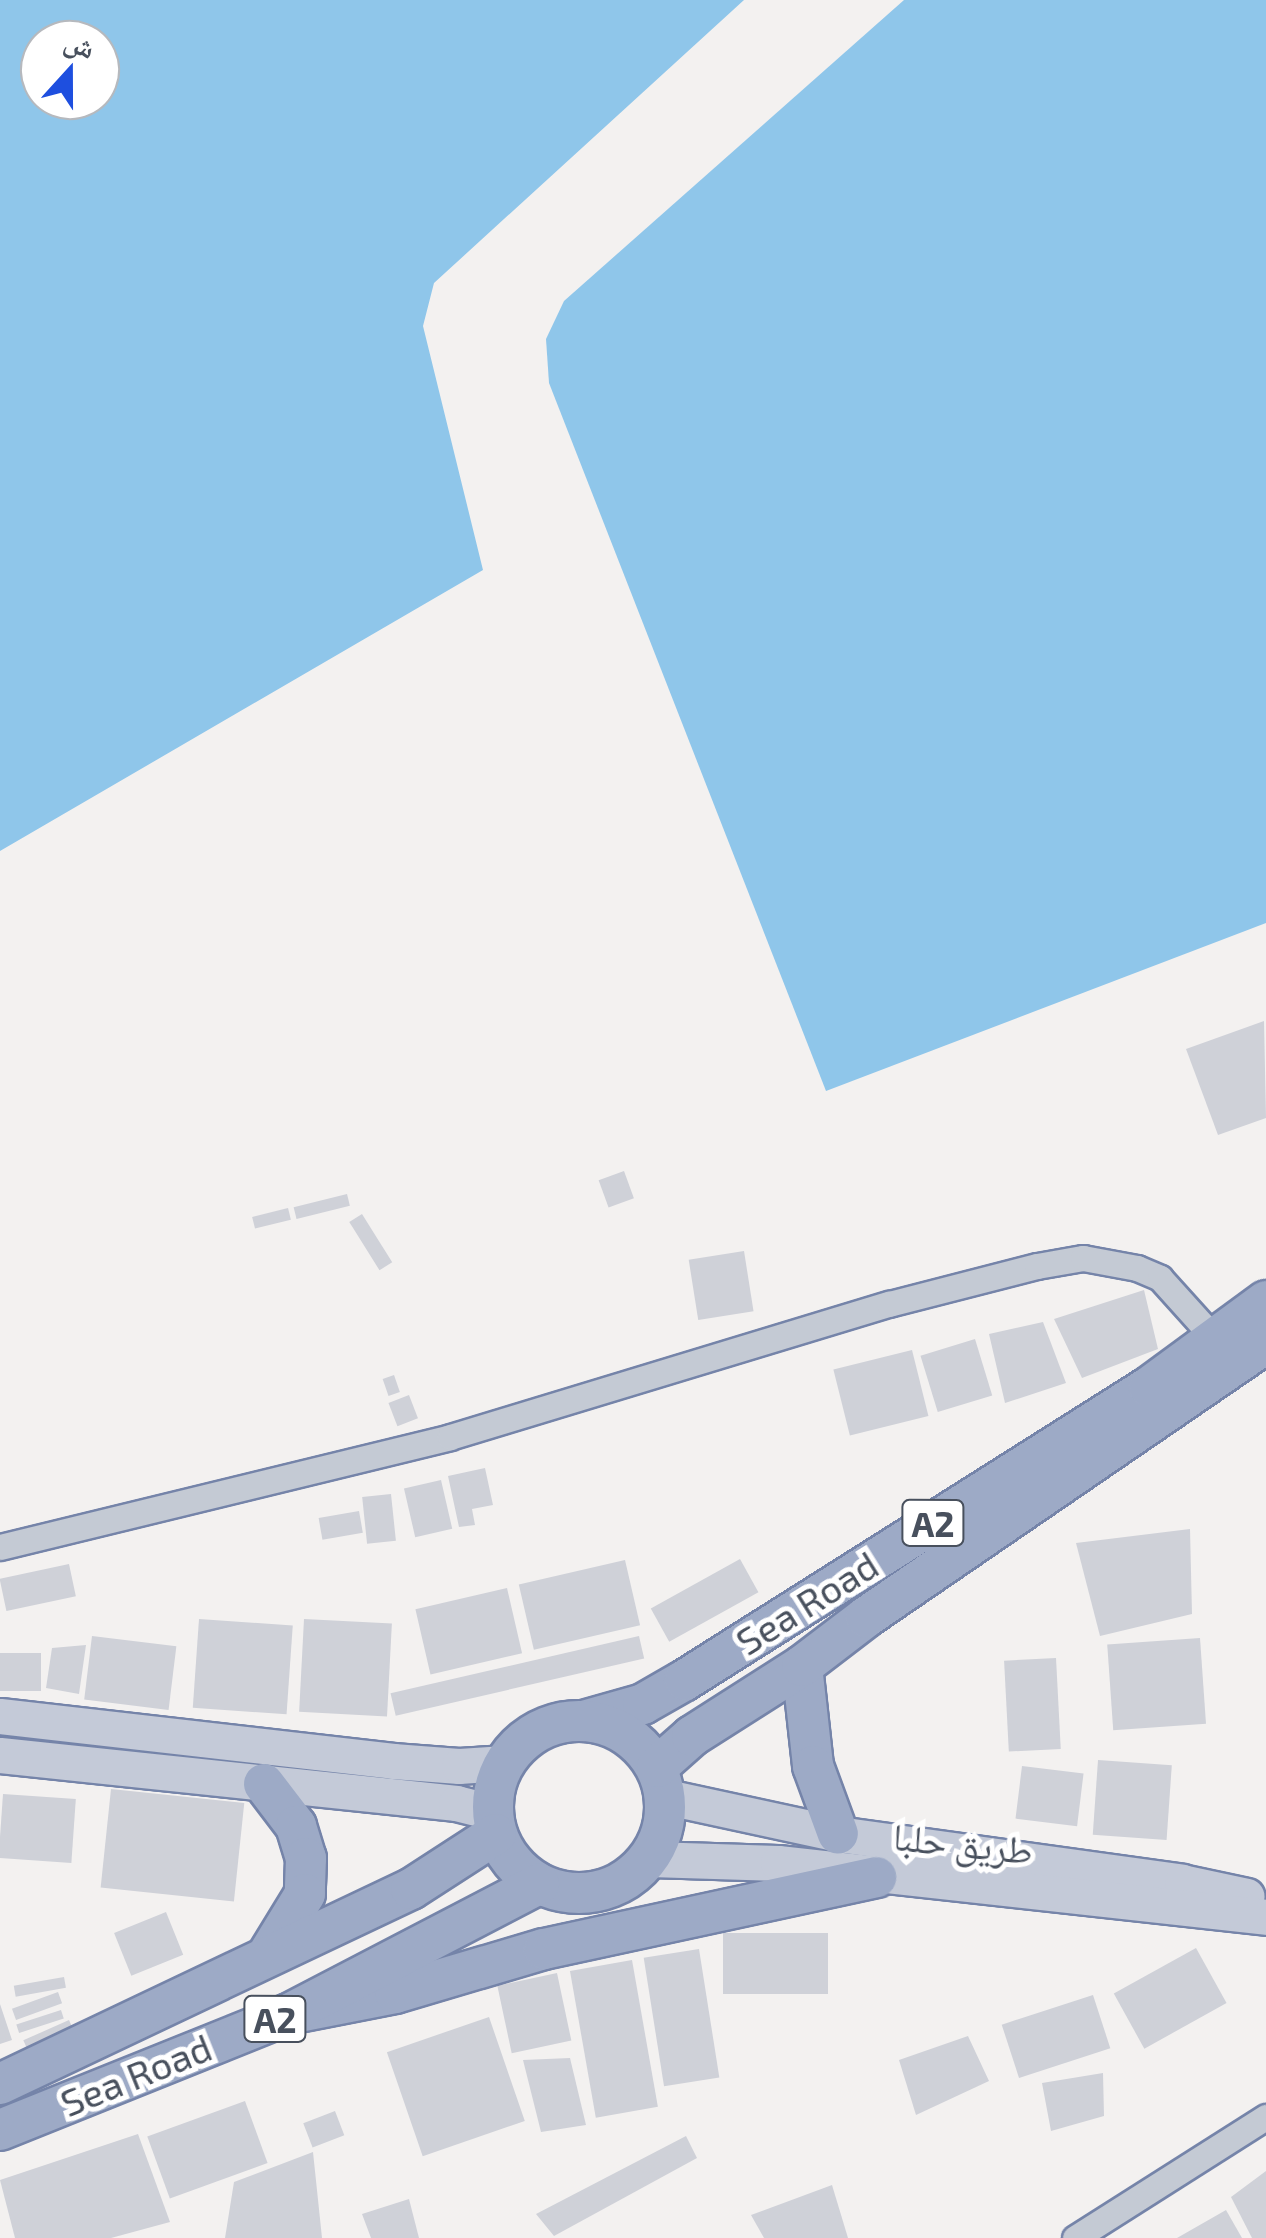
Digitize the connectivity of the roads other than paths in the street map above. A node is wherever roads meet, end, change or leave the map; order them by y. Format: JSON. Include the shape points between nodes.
{"nodes":[{"id":1,"x":1266,"y":1301,"type":"edge"},
{"id":2,"x":1214,"y":1338,"type":"junction"},
{"id":3,"x":1266,"y":1343,"type":"edge"},
{"id":4,"x":1159,"y":1398,"type":"junction"},
{"id":5,"x":0,"y":1548,"type":"edge"},
{"id":6,"x":802,"y":1666,"type":"junction"},
{"id":7,"x":0,"y":1716,"type":"edge"},
{"id":8,"x":588,"y":1720,"type":"junction"},
{"id":9,"x":47,"y":1724,"type":"junction"},
{"id":10,"x":0,"y":1754,"type":"edge"},
{"id":11,"x":36,"y":1760,"type":"junction"},
{"id":12,"x":504,"y":1762,"type":"junction"},
{"id":13,"x":662,"y":1782,"type":"junction"},
{"id":14,"x":264,"y":1784,"type":"junction"},
{"id":15,"x":494,"y":1823,"type":"junction"},
{"id":16,"x":838,"y":1834,"type":"junction"},
{"id":17,"x":650,"y":1859,"type":"junction"},
{"id":18,"x":876,"y":1877,"type":"junction"},
{"id":19,"x":540,"y":1884,"type":"junction"},
{"id":20,"x":1266,"y":1901,"type":"edge"},
{"id":21,"x":1266,"y":1917,"type":"edge"},
{"id":22,"x":267,"y":1956,"type":"junction"},
{"id":23,"x":289,"y":2014,"type":"junction"},
{"id":24,"x":0,"y":2084,"type":"edge"},
{"id":25,"x":1266,"y":2117,"type":"edge"},
{"id":26,"x":3,"y":2120,"type":"edge"},
{"id":27,"x":1074,"y":2238,"type":"edge"}],
"edges":[{"from":1,"to":2,"type":"highway","name":"Sea Road","number":"A2"},
{"from":2,"to":4,"type":"highway","name":"Sea Road","number":"A2"},
{"from":2,"to":5,"type":"street","via":[[1160,1278],[1083,1258],[889,1304],[450,1437]]},
{"from":3,"to":4,"type":"highway","name":"Sea Road","number":"A2"},
{"from":4,"to":6,"type":"highway","name":"Sea Road","number":"A2"},
{"from":4,"to":8,"type":"highway","name":"Sea Road","number":"A2","via":[[685,1680],[642,1704]]},
{"from":6,"to":13,"type":"highway","name":"Sea Road","number":"A2","via":[[692,1736]]},
{"from":6,"to":16,"type":"highway","via":[[813,1766]]},
{"from":7,"to":9,"type":"main road"},
{"from":8,"to":12,"type":"highway","number":"A2","via":[[554,1723],[525,1738]]},
{"from":8,"to":13,"type":"highway","via":[[628,1734]]},
{"from":9,"to":11,"type":"main road"},
{"from":9,"to":12,"type":"main road","via":[[392,1761]]},
{"from":10,"to":11,"type":"main road"},
{"from":11,"to":14,"type":"main road"},
{"from":12,"to":15,"type":"highway","via":[[494,1786]]},
{"from":13,"to":16,"type":"main road","name":"طريق حلبا"},
{"from":13,"to":17,"type":"highway","via":[[664,1829]]},
{"from":14,"to":15,"type":"main road","via":[[456,1803]]},
{"from":14,"to":22,"type":"highway","via":[[296,1826],[306,1858],[305,1894]]},
{"from":15,"to":19,"type":"highway","via":[[513,1864]]},
{"from":15,"to":22,"type":"highway","name":"Sea Road","number":"A2","via":[[411,1889]]},
{"from":16,"to":20,"type":"main road","name":"طريق حلبا","via":[[1182,1882]]},
{"from":17,"to":18,"type":"main road","name":"طريق حلبا","via":[[778,1863]]},
{"from":17,"to":19,"type":"highway","via":[[628,1880],[600,1892],[568,1893]]},
{"from":18,"to":21,"type":"main road","name":"طريق حلبا"},
{"from":18,"to":23,"type":"highway","via":[[544,1949],[395,1994]]},
{"from":19,"to":23,"type":"highway","name":"Sea Road","number":"A2"},
{"from":22,"to":24,"type":"highway","name":"Sea Road","number":"A2"},
{"from":23,"to":26,"type":"highway","name":"Sea Road","number":"A2"},
{"from":25,"to":27,"type":"street"}]}
